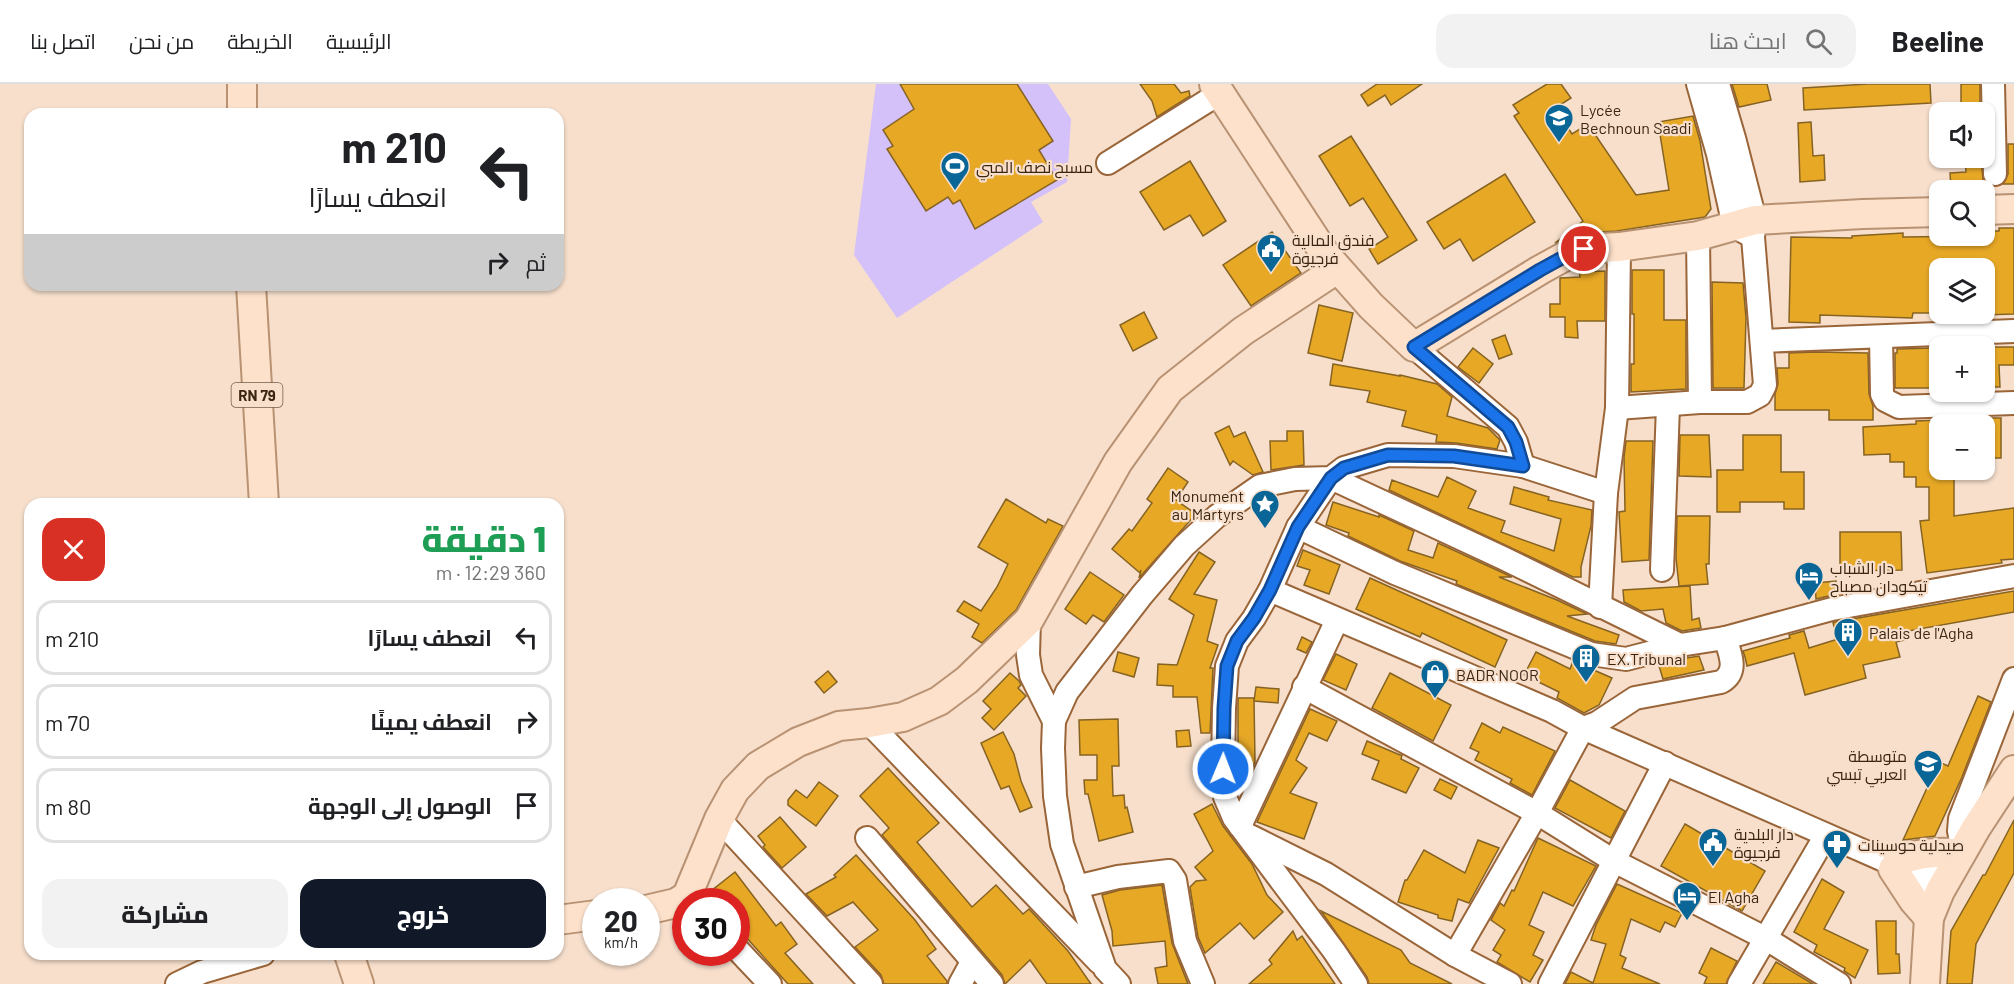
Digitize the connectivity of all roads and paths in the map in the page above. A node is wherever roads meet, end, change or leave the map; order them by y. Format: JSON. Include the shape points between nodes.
{"nodes":[{"id":1,"x":242,"y":84,"type":"edge"},
{"id":2,"x":1698,"y":84,"type":"edge"},
{"id":3,"x":1718,"y":84,"type":"edge"},
{"id":4,"x":1993,"y":84,"type":"edge"},
{"id":5,"x":1217,"y":88,"type":"edge"},
{"id":6,"x":242,"y":108,"type":"edge"},
{"id":7,"x":1108,"y":163,"type":"dead end"},
{"id":8,"x":1995,"y":174,"type":"dead end"},
{"id":9,"x":2014,"y":209,"type":"edge"},
{"id":10,"x":1995,"y":210,"type":"edge"},
{"id":11,"x":1929,"y":212,"type":"edge"},
{"id":12,"x":1747,"y":228,"type":"junction"},
{"id":13,"x":1698,"y":236,"type":"junction"},
{"id":14,"x":1619,"y":247,"type":"junction"},
{"id":15,"x":1337,"y":269,"type":"junction"},
{"id":16,"x":250,"y":291,"type":"edge"},
{"id":17,"x":2014,"y":331,"type":"edge"},
{"id":18,"x":1881,"y":337,"type":"junction"},
{"id":19,"x":1762,"y":341,"type":"junction"},
{"id":20,"x":1414,"y":347,"type":"junction"},
{"id":21,"x":1700,"y":402,"type":"junction"},
{"id":22,"x":2014,"y":403,"type":"edge"},
{"id":23,"x":1668,"y":406,"type":"junction"},
{"id":24,"x":1617,"y":408,"type":"junction"},
{"id":25,"x":1523,"y":466,"type":"junction"},
{"id":26,"x":1331,"y":478,"type":"junction"},
{"id":27,"x":1606,"y":493,"type":"junction"},
{"id":28,"x":264,"y":498,"type":"edge"},
{"id":29,"x":1298,"y":527,"type":"junction"},
{"id":30,"x":1662,"y":570,"type":"dead end"},
{"id":31,"x":2014,"y":576,"type":"edge"},
{"id":32,"x":1270,"y":590,"type":"junction"},
{"id":33,"x":1600,"y":607,"type":"junction"},
{"id":34,"x":1029,"y":620,"type":"junction"},
{"id":35,"x":1336,"y":620,"type":"junction"},
{"id":36,"x":1725,"y":638,"type":"junction"},
{"id":37,"x":1680,"y":645,"type":"junction"},
{"id":38,"x":2014,"y":679,"type":"edge"},
{"id":39,"x":1304,"y":687,"type":"junction"},
{"id":40,"x":1054,"y":720,"type":"junction"},
{"id":41,"x":869,"y":723,"type":"junction"},
{"id":42,"x":1583,"y":728,"type":"junction"},
{"id":43,"x":1665,"y":763,"type":"junction"},
{"id":44,"x":2014,"y":770,"type":"edge"},
{"id":45,"x":1537,"y":813,"type":"junction"},
{"id":46,"x":719,"y":819,"type":"junction"},
{"id":47,"x":1244,"y":831,"type":"junction"},
{"id":48,"x":1826,"y":835,"type":"junction"},
{"id":49,"x":867,"y":838,"type":"dead end"},
{"id":50,"x":1614,"y":861,"type":"junction"},
{"id":51,"x":1892,"y":864,"type":"junction"},
{"id":52,"x":1954,"y":866,"type":"junction"},
{"id":53,"x":1076,"y":887,"type":"junction"},
{"id":54,"x":693,"y":888,"type":"edge"},
{"id":55,"x":582,"y":917,"type":"edge"},
{"id":56,"x":1929,"y":918,"type":"junction"},
{"id":57,"x":564,"y":919,"type":"edge"},
{"id":58,"x":1765,"y":938,"type":"junction"},
{"id":59,"x":1455,"y":955,"type":"junction"},
{"id":60,"x":243,"y":960,"type":"edge"},
{"id":61,"x":351,"y":960,"type":"edge"},
{"id":62,"x":972,"y":962,"type":"junction"},
{"id":63,"x":750,"y":963,"type":"edge"},
{"id":64,"x":1112,"y":976,"type":"edge"},
{"id":65,"x":177,"y":984,"type":"edge"},
{"id":66,"x":359,"y":984,"type":"edge"},
{"id":67,"x":770,"y":984,"type":"edge"},
{"id":68,"x":871,"y":984,"type":"edge"},
{"id":69,"x":960,"y":984,"type":"edge"},
{"id":70,"x":992,"y":984,"type":"edge"},
{"id":71,"x":1203,"y":984,"type":"edge"},
{"id":72,"x":1356,"y":984,"type":"edge"},
{"id":73,"x":1510,"y":984,"type":"edge"},
{"id":74,"x":1550,"y":984,"type":"edge"},
{"id":75,"x":1739,"y":984,"type":"edge"},
{"id":76,"x":1839,"y":984,"type":"edge"},
{"id":77,"x":1925,"y":984,"type":"edge"}],
"edges":[{"from":1,"to":6,"type":"main road"},
{"from":2,"to":12,"type":"street","via":[[1718,154]]},
{"from":3,"to":12,"type":"street","via":[[1734,138]]},
{"from":4,"to":8,"type":"street"},
{"from":5,"to":7,"type":"street"},
{"from":5,"to":15,"type":"main road"},
{"from":9,"to":10,"type":"main road"},
{"from":11,"to":12,"type":"main road","via":[[1863,214]]},
{"from":12,"to":13,"type":"main road"},
{"from":12,"to":19,"type":"street"},
{"from":13,"to":14,"type":"main road"},
{"from":13,"to":21,"type":"street"},
{"from":14,"to":20,"type":"main road","via":[[1571,253]]},
{"from":14,"to":24,"type":"street"},
{"from":15,"to":20,"type":"main road"},
{"from":15,"to":34,"type":"main road","via":[[1243,331],[1170,389],[1118,462]]},
{"from":16,"to":28,"type":"main road","number":"RN 79"},
{"from":17,"to":18,"type":"street"},
{"from":18,"to":19,"type":"street"},
{"from":18,"to":22,"type":"street","via":[[1881,394],[1891,404],[1908,407]]},
{"from":19,"to":21,"type":"street","via":[[1765,385],[1760,395],[1747,402]]},
{"from":20,"to":25,"type":"street","via":[[1508,427]]},
{"from":21,"to":23,"type":"street"},
{"from":23,"to":24,"type":"street"},
{"from":23,"to":30,"type":"street"},
{"from":24,"to":27,"type":"street"},
{"from":25,"to":26,"type":"street","via":[[1454,456],[1388,455],[1344,468]]},
{"from":25,"to":27,"type":"street"},
{"from":26,"to":29,"type":"street"},
{"from":26,"to":33,"type":"street"},
{"from":26,"to":40,"type":"street","via":[[1295,479],[1260,486],[1217,516],[1184,546],[1142,595],[1067,692]]},
{"from":27,"to":33,"type":"street"},
{"from":29,"to":32,"type":"street"},
{"from":29,"to":37,"type":"street","via":[[1395,573],[1591,654],[1626,659]]},
{"from":31,"to":36,"type":"street","via":[[1832,609]]},
{"from":32,"to":35,"type":"street"},
{"from":32,"to":47,"type":"street","via":[[1237,641],[1227,666],[1223,769],[1226,797]]},
{"from":33,"to":37,"type":"street"},
{"from":34,"to":40,"type":"street","via":[[1031,675]]},
{"from":34,"to":41,"type":"main road","via":[[967,680],[939,701],[903,717]]},
{"from":35,"to":39,"type":"street"},
{"from":35,"to":42,"type":"street","via":[[1552,711]]},
{"from":36,"to":37,"type":"street"},
{"from":36,"to":42,"type":"street","via":[[1732,664],[1726,679],[1635,698]]},
{"from":38,"to":52,"type":"street","via":[[1960,819]]},
{"from":39,"to":45,"type":"street"},
{"from":39,"to":47,"type":"street"},
{"from":40,"to":53,"type":"street","via":[[1055,796],[1062,844]]},
{"from":41,"to":46,"type":"main road","via":[[839,726],[798,742],[758,766],[735,790]]},
{"from":41,"to":64,"type":"street"},
{"from":42,"to":43,"type":"street"},
{"from":42,"to":45,"type":"street"},
{"from":43,"to":48,"type":"street"},
{"from":43,"to":50,"type":"street"},
{"from":44,"to":52,"type":"main road"},
{"from":45,"to":50,"type":"street"},
{"from":45,"to":59,"type":"street"},
{"from":46,"to":54,"type":"main road"},
{"from":46,"to":68,"type":"street"},
{"from":47,"to":59,"type":"street","via":[[1326,874]]},
{"from":47,"to":72,"type":"street"},
{"from":48,"to":51,"type":"street"},
{"from":48,"to":58,"type":"street"},
{"from":49,"to":62,"type":"street"},
{"from":50,"to":58,"type":"street"},
{"from":50,"to":74,"type":"street"},
{"from":51,"to":52,"type":"street"},
{"from":51,"to":52,"type":"main road","via":[[1948,852]]},
{"from":51,"to":56,"type":"main road"},
{"from":52,"to":56,"type":"main road"},
{"from":53,"to":64,"type":"street"},
{"from":53,"to":71,"type":"street","via":[[1169,871],[1185,941]]},
{"from":55,"to":57,"type":"main road"},
{"from":56,"to":77,"type":"main road"},
{"from":58,"to":75,"type":"street"},
{"from":58,"to":76,"type":"street"},
{"from":59,"to":73,"type":"street"},
{"from":60,"to":65,"type":"street"},
{"from":61,"to":66,"type":"main road"},
{"from":62,"to":69,"type":"street"},
{"from":62,"to":70,"type":"street"},
{"from":63,"to":67,"type":"street"}]}
